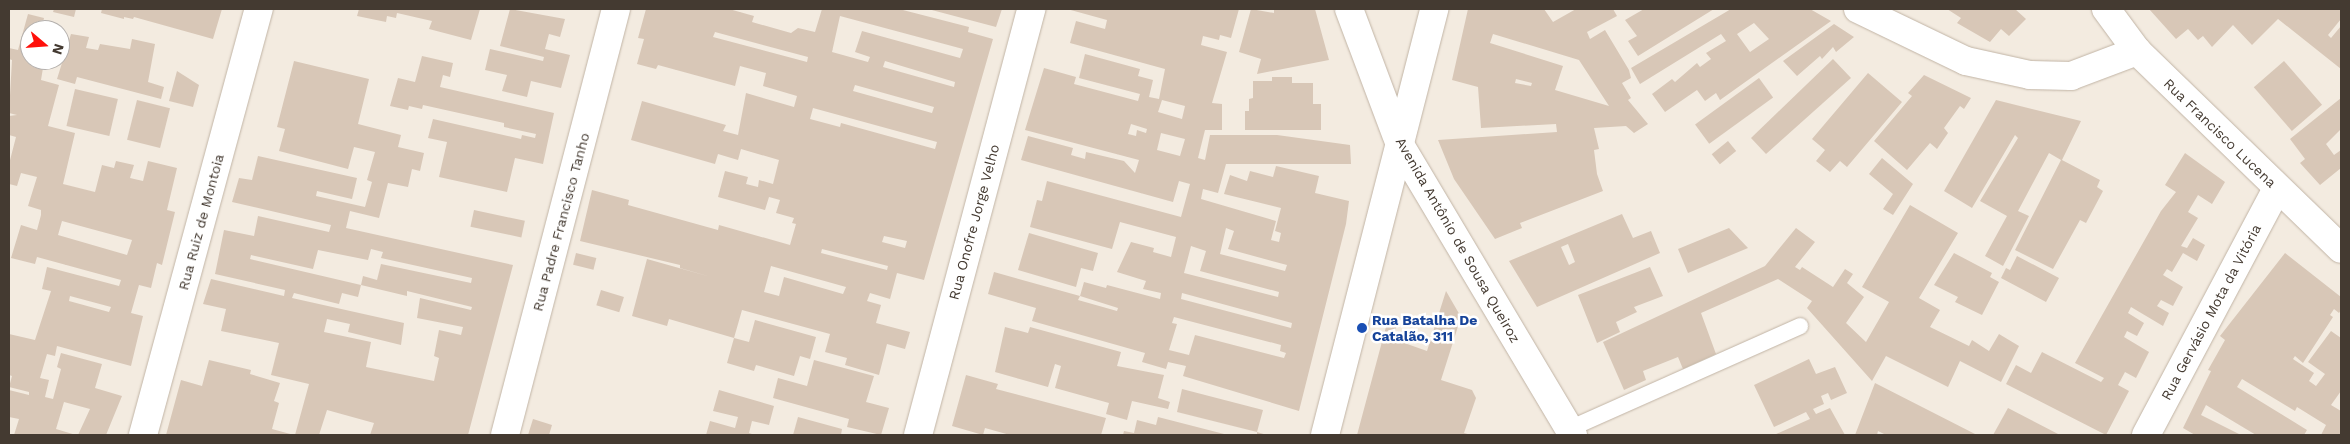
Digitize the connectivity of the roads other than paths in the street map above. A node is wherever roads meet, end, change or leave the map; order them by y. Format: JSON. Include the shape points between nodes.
{"nodes":[{"id":1,"x":259,"y":9,"type":"edge"},
{"id":2,"x":616,"y":9,"type":"edge"},
{"id":3,"x":1031,"y":9,"type":"edge"},
{"id":4,"x":1349,"y":9,"type":"edge"},
{"id":5,"x":1434,"y":9,"type":"edge"},
{"id":6,"x":1858,"y":9,"type":"edge"},
{"id":7,"x":2106,"y":9,"type":"edge"},
{"id":8,"x":2137,"y":51,"type":"junction"},
{"id":9,"x":1400,"y":145,"type":"junction"},
{"id":10,"x":2277,"y":189,"type":"junction"},
{"id":11,"x":2341,"y":249,"type":"edge"},
{"id":12,"x":1800,"y":326,"type":"dead end"},
{"id":13,"x":1571,"y":432,"type":"edge"},
{"id":14,"x":143,"y":435,"type":"edge"},
{"id":15,"x":505,"y":435,"type":"edge"},
{"id":16,"x":918,"y":435,"type":"edge"},
{"id":17,"x":1325,"y":435,"type":"edge"},
{"id":18,"x":2146,"y":435,"type":"edge"}],
"edges":[{"from":1,"to":14,"type":"street","name":"Rua Ruiz de Montoia"},
{"from":2,"to":15,"type":"street","name":"Rua Padre Francisco Tanho"},
{"from":3,"to":16,"type":"street","name":"Rua Onofre Jorge Velho"},
{"from":4,"to":9,"type":"street","name":"Avenida Antônio de Sousa Queiroz"},
{"from":5,"to":9,"type":"street"},
{"from":6,"to":8,"type":"street","via":[[1966,61],[2030,75],[2072,76]]},
{"from":7,"to":8,"type":"street","name":"Rua Francisco Lucena"},
{"from":8,"to":10,"type":"street","name":"Rua Francisco Lucena"},
{"from":9,"to":13,"type":"street","name":"Avenida Antônio de Sousa Queiroz"},
{"from":9,"to":17,"type":"street"},
{"from":10,"to":11,"type":"street","name":"Rua Francisco Lucena"},
{"from":10,"to":18,"type":"street","name":"Rua Gervásio Mota da Vitória"},
{"from":12,"to":13,"type":"lane"}]}
